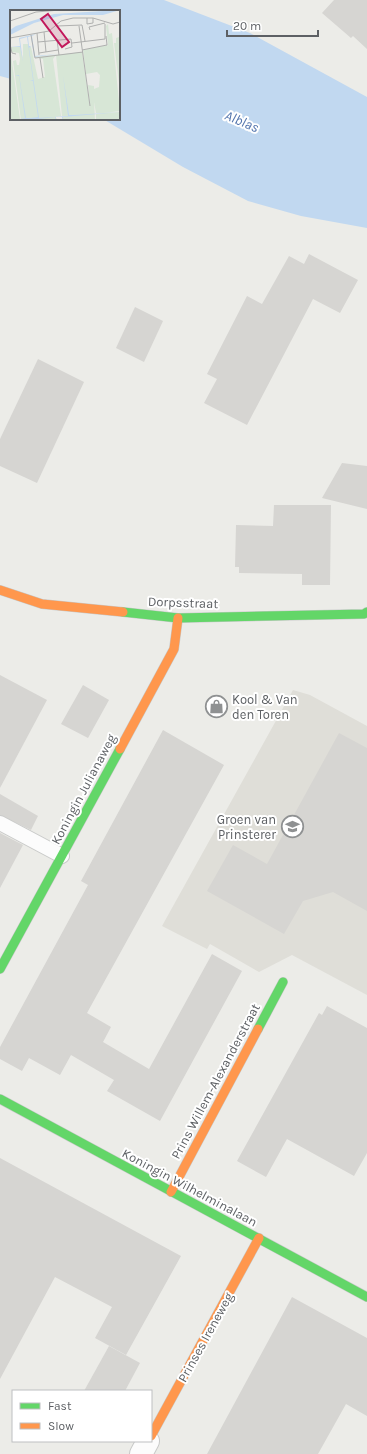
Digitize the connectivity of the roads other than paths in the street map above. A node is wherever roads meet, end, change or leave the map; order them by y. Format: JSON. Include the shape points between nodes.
{"nodes":[{"id":1,"x":0,"y":590,"type":"edge"},
{"id":2,"x":366,"y":616,"type":"edge"},
{"id":3,"x":178,"y":618,"type":"junction"},
{"id":4,"x":0,"y":823,"type":"edge"},
{"id":5,"x":62,"y":856,"type":"junction"},
{"id":6,"x":0,"y":969,"type":"edge"},
{"id":7,"x":283,"y":982,"type":"dead end"},
{"id":8,"x":0,"y":1099,"type":"edge"},
{"id":9,"x":171,"y":1192,"type":"junction"},
{"id":10,"x":259,"y":1238,"type":"junction"},
{"id":11,"x":367,"y":1298,"type":"edge"},
{"id":12,"x":152,"y":1434,"type":"edge"},
{"id":13,"x":147,"y":1442,"type":"edge"},
{"id":14,"x":141,"y":1454,"type":"edge"}],
"edges":[{"from":1,"to":3,"type":"street","name":"Dorpsstraat","via":[[42,604]]},
{"from":2,"to":3,"type":"street","name":"Dorpsstraat"},
{"from":3,"to":5,"type":"street","name":"Koningin Julianaweg","via":[[174,649]]},
{"from":4,"to":5,"type":"lane"},
{"from":5,"to":6,"type":"street","name":"Koningin Julianaweg"},
{"from":7,"to":9,"type":"street","name":"Prins Willem-Alexanderstraat"},
{"from":8,"to":9,"type":"street","name":"Koningin Wilhelminalaan"},
{"from":9,"to":10,"type":"street","name":"Koningin Wilhelminalaan"},
{"from":10,"to":11,"type":"street","name":"Koningin Wilhelminalaan"},
{"from":10,"to":12,"type":"street","name":"Prinses Ireneweg"},
{"from":13,"to":14,"type":"street"}]}
